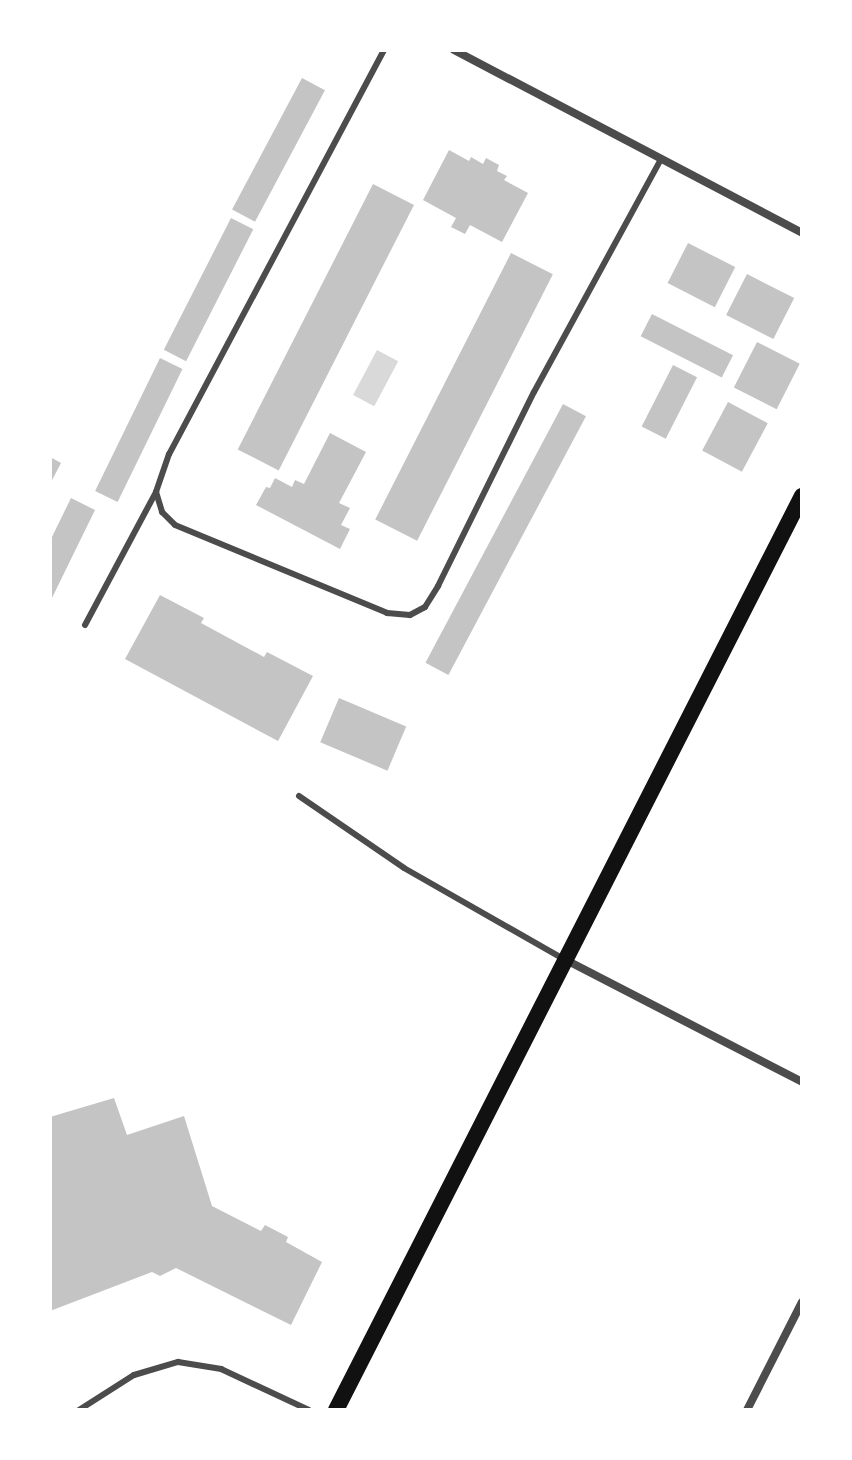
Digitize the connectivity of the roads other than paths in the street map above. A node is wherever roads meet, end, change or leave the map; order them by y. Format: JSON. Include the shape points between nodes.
{"nodes":[{"id":1,"x":384,"y":50,"type":"edge"},
{"id":2,"x":454,"y":50,"type":"edge"},
{"id":3,"x":661,"y":159,"type":"junction"},
{"id":4,"x":802,"y":233,"type":"edge"},
{"id":5,"x":156,"y":492,"type":"junction"},
{"id":6,"x":802,"y":496,"type":"edge"},
{"id":7,"x":85,"y":625,"type":"dead end"},
{"id":8,"x":299,"y":796,"type":"dead end"},
{"id":9,"x":565,"y":960,"type":"junction"},
{"id":10,"x":802,"y":1082,"type":"edge"},
{"id":11,"x":802,"y":1302,"type":"edge"},
{"id":12,"x":79,"y":1410,"type":"edge"},
{"id":13,"x":309,"y":1410,"type":"edge"},
{"id":14,"x":336,"y":1410,"type":"edge"},
{"id":15,"x":747,"y":1410,"type":"edge"}],
"edges":[{"from":1,"to":5,"type":"lane","via":[[169,454]]},
{"from":2,"to":3,"type":"street"},
{"from":3,"to":4,"type":"street"},
{"from":3,"to":5,"type":"lane","via":[[425,607],[410,615],[387,613],[175,525],[162,512]]},
{"from":5,"to":7,"type":"lane"},
{"from":6,"to":9,"type":"main road"},
{"from":8,"to":9,"type":"lane","via":[[404,868]]},
{"from":9,"to":10,"type":"street"},
{"from":9,"to":14,"type":"main road"},
{"from":11,"to":15,"type":"street"},
{"from":12,"to":13,"type":"lane","via":[[134,1375],[178,1362],[221,1369]]}]}
